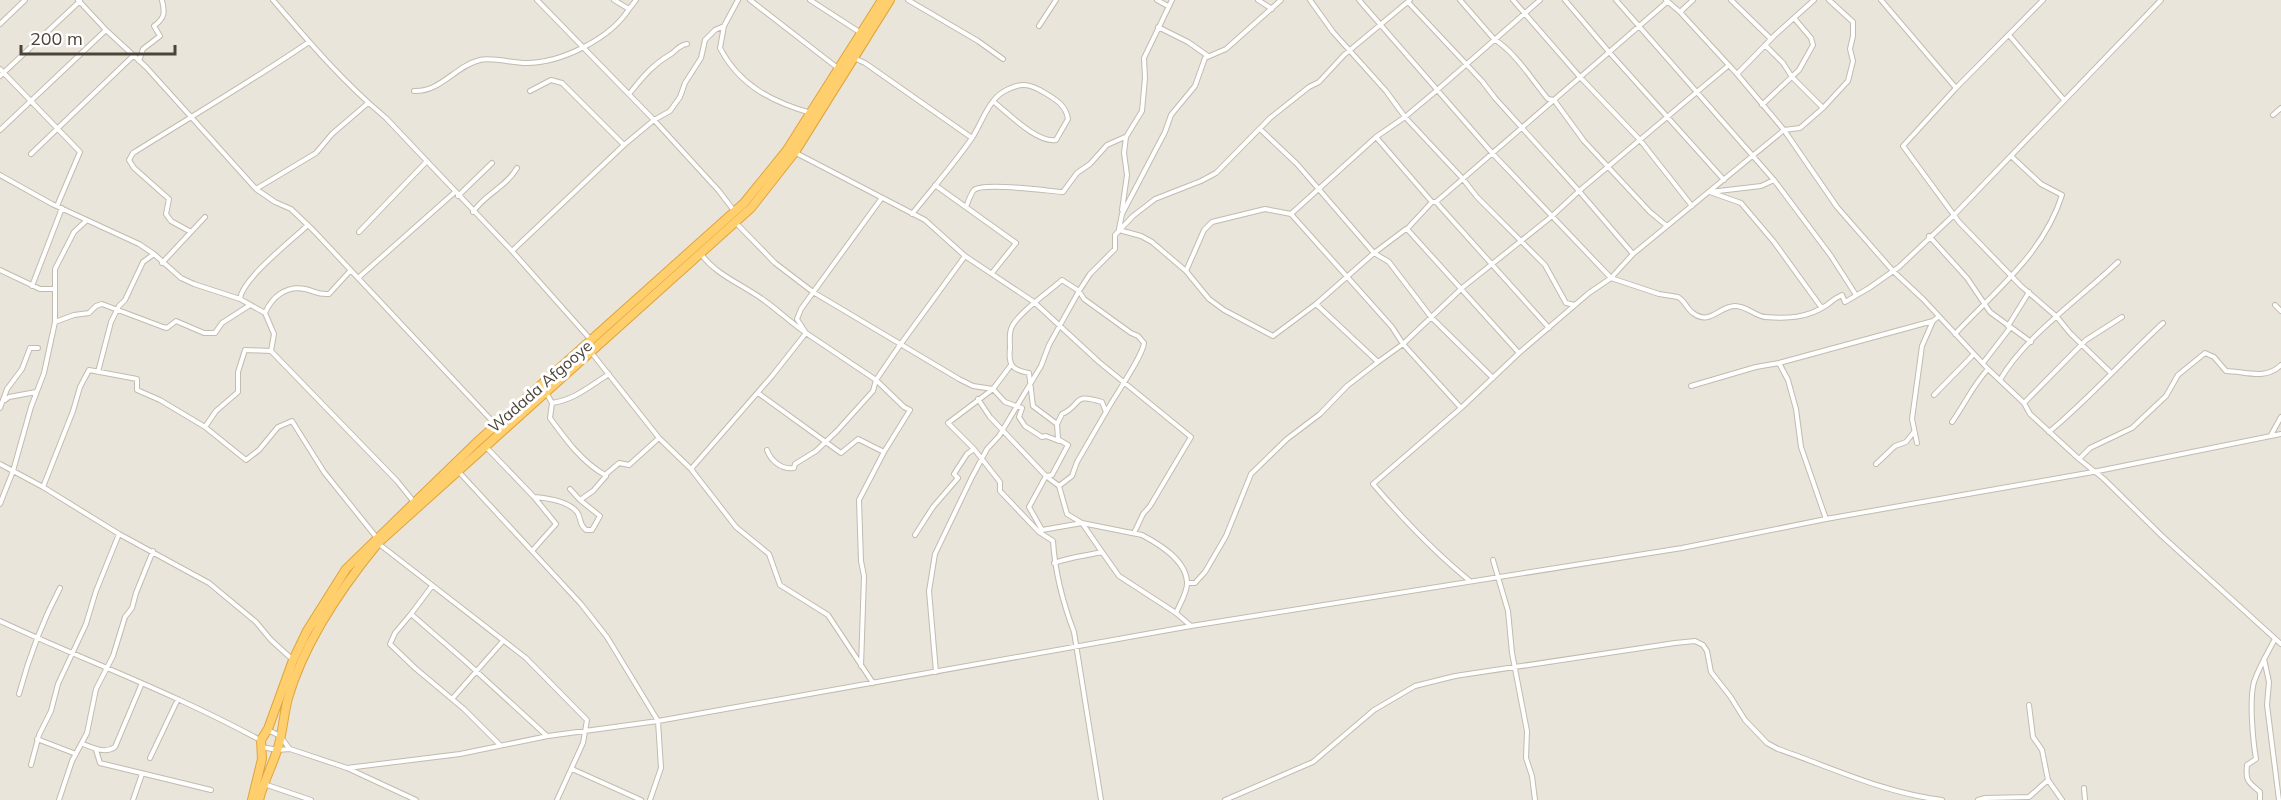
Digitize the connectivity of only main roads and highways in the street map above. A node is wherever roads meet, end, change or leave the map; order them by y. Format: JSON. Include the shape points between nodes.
{"nodes":[{"id":1,"x":890,"y":0,"type":"edge"},
{"id":2,"x":880,"y":1,"type":"edge"},
{"id":3,"x":377,"y":541,"type":"junction"},
{"id":4,"x":252,"y":800,"type":"edge"},
{"id":5,"x":259,"y":800,"type":"edge"}],
"edges":[{"from":1,"to":3,"type":"highway","name":"Wadada Afgooye","via":[[795,152],[751,208]]},
{"from":2,"to":3,"type":"highway","name":"Wadada Afgooye","via":[[775,167],[735,212],[496,425]]},
{"from":3,"to":4,"type":"highway","name":"Wadada Afgooye","via":[[346,569],[293,660],[261,743],[262,759]]},
{"from":3,"to":5,"type":"highway","name":"Wadada Afgooye","via":[[336,599],[304,658]]}]}
